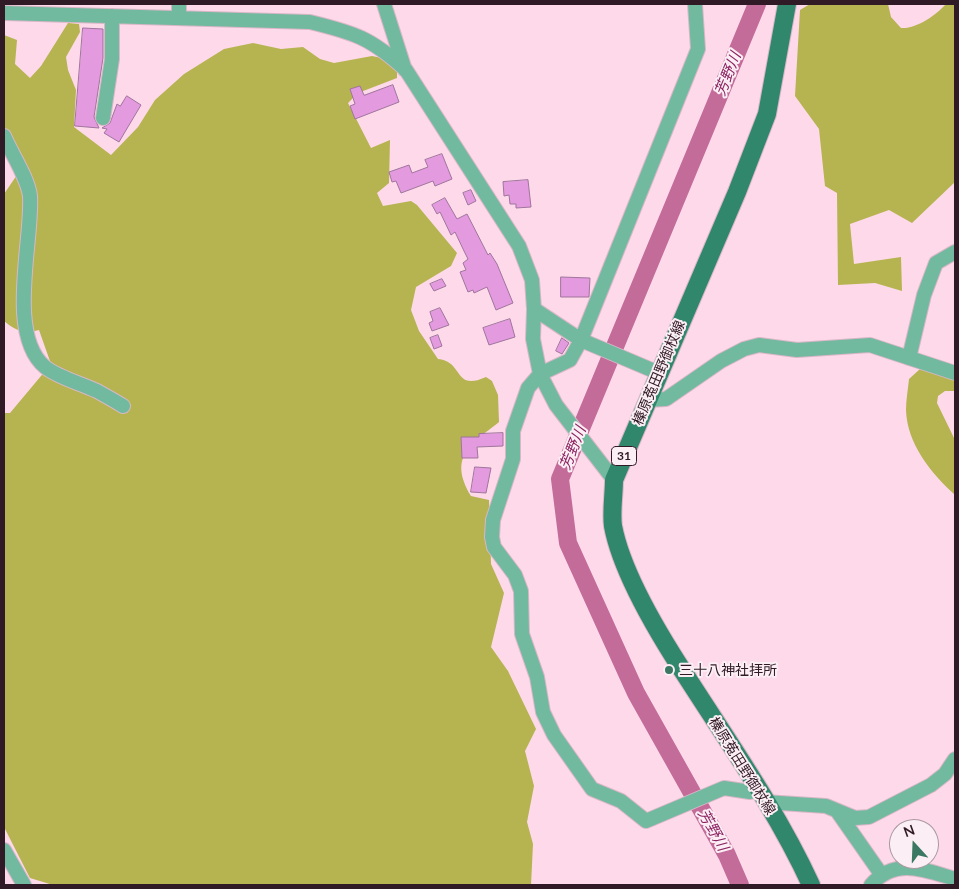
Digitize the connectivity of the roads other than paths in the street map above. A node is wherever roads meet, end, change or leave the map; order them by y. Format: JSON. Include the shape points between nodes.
{"nodes":[{"id":1,"x":384,"y":4,"type":"edge"},
{"id":2,"x":695,"y":4,"type":"edge"},
{"id":3,"x":786,"y":4,"type":"edge"},
{"id":4,"x":70,"y":9,"type":"edge"},
{"id":5,"x":178,"y":11,"type":"edge"},
{"id":6,"x":4,"y":13,"type":"edge"},
{"id":7,"x":112,"y":16,"type":"junction"},
{"id":8,"x":406,"y":70,"type":"junction"},
{"id":9,"x":103,"y":118,"type":"dead end"},
{"id":10,"x":4,"y":136,"type":"edge"},
{"id":11,"x":955,"y":252,"type":"edge"},
{"id":12,"x":534,"y":309,"type":"junction"},
{"id":13,"x":586,"y":342,"type":"junction"},
{"id":14,"x":909,"y":358,"type":"junction"},
{"id":15,"x":655,"y":372,"type":"junction"},
{"id":16,"x":955,"y":373,"type":"edge"},
{"id":17,"x":540,"y":374,"type":"junction"},
{"id":18,"x":648,"y":400,"type":"junction"},
{"id":19,"x":124,"y":406,"type":"dead end"},
{"id":20,"x":612,"y":477,"type":"junction"},
{"id":21,"x":955,"y":760,"type":"edge"},
{"id":22,"x":762,"y":796,"type":"junction"},
{"id":23,"x":836,"y":811,"type":"junction"},
{"id":24,"x":4,"y":850,"type":"edge"},
{"id":25,"x":881,"y":874,"type":"junction"},
{"id":26,"x":955,"y":879,"type":"edge"},
{"id":27,"x":24,"y":885,"type":"edge"},
{"id":28,"x":810,"y":885,"type":"edge"},
{"id":29,"x":871,"y":885,"type":"edge"}],
"edges":[{"from":1,"to":8,"type":"street"},
{"from":2,"to":13,"type":"street","via":[[698,49]]},
{"from":3,"to":15,"type":"main road","name":"榛原菟田野御杖線","number":"31","via":[[767,114],[737,192]]},
{"from":4,"to":6,"type":"street"},
{"from":4,"to":7,"type":"street"},
{"from":5,"to":7,"type":"street"},
{"from":5,"to":8,"type":"street","via":[[310,22],[351,32],[381,47]]},
{"from":7,"to":9,"type":"street","via":[[112,59]]},
{"from":8,"to":12,"type":"street","via":[[520,246],[532,280]]},
{"from":10,"to":19,"type":"street","via":[[30,193],[24,306],[29,340],[36,356],[55,373]]},
{"from":11,"to":14,"type":"street","via":[[936,263],[924,296]]},
{"from":12,"to":13,"type":"street"},
{"from":12,"to":17,"type":"street","via":[[532,340]]},
{"from":13,"to":15,"type":"street"},
{"from":13,"to":17,"type":"street","via":[[570,360]]},
{"from":14,"to":16,"type":"street"},
{"from":14,"to":18,"type":"street","via":[[870,345],[797,350],[759,345],[721,361],[666,399]]},
{"from":15,"to":18,"type":"main road","name":"榛原菟田野御杖線","number":"31"},
{"from":17,"to":20,"type":"street","via":[[556,405]]},
{"from":17,"to":22,"type":"street","via":[[528,388],[513,431],[513,459],[493,520],[494,546],[515,576],[521,591],[522,634],[537,678],[543,712],[554,735],[592,789],[621,801],[646,821],[655,812],[724,788]]},
{"from":18,"to":20,"type":"main road","name":"榛原菟田野御杖線","number":"31"},
{"from":20,"to":22,"type":"main road","name":"榛原菟田野御杖線","number":"31","via":[[613,525],[642,600],[666,645]]},
{"from":21,"to":23,"type":"street","via":[[931,785],[869,817],[855,818]]},
{"from":22,"to":23,"type":"street","via":[[826,806]]},
{"from":22,"to":28,"type":"main road","name":"榛原菟田野御杖線","number":"31"},
{"from":23,"to":25,"type":"street"},
{"from":24,"to":27,"type":"street"},
{"from":25,"to":26,"type":"street","via":[[904,867]]},
{"from":25,"to":29,"type":"street"}]}
